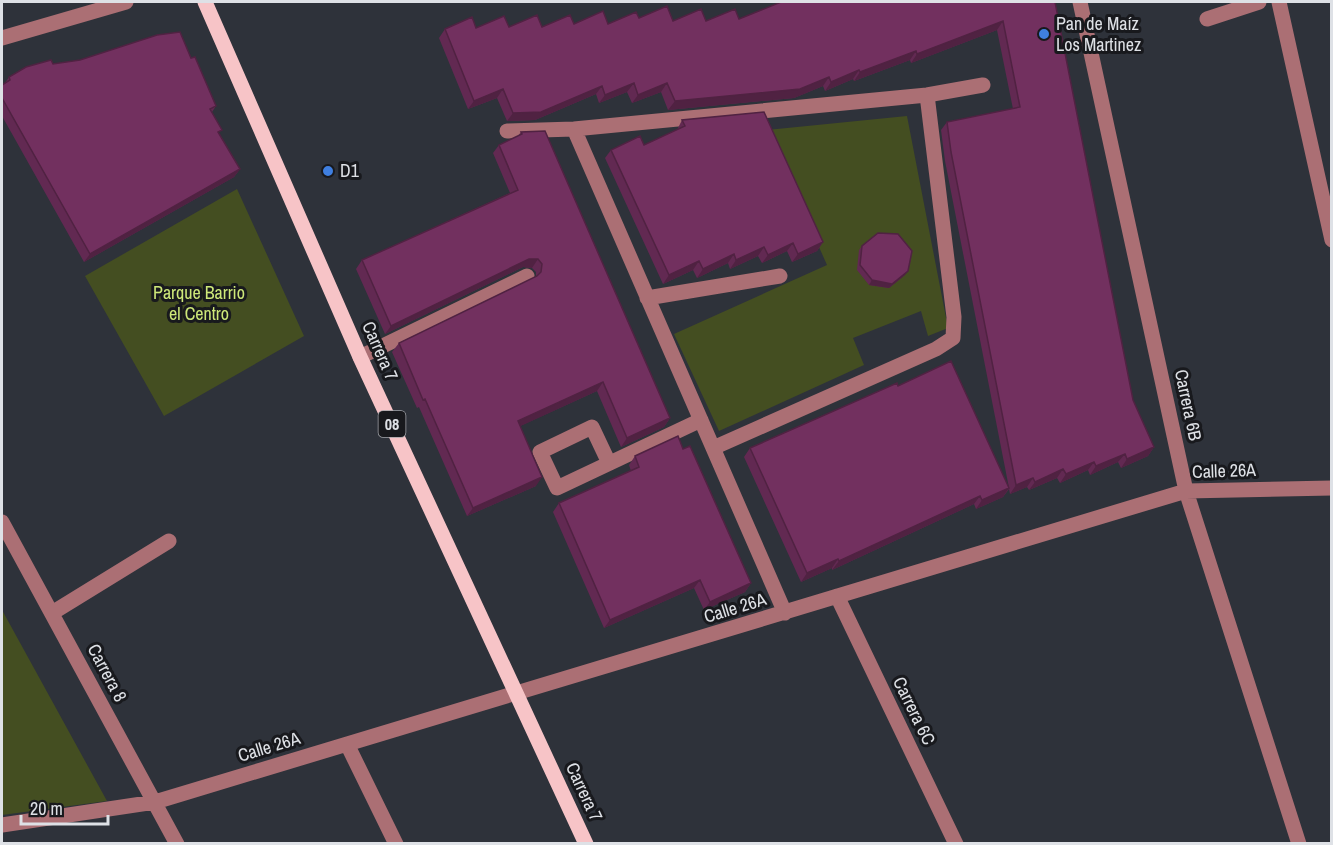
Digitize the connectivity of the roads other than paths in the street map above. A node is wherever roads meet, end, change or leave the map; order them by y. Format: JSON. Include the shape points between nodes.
{"nodes":[{"id":1,"x":126,"y":2,"type":"edge"},
{"id":2,"x":206,"y":2,"type":"edge"},
{"id":3,"x":1080,"y":2,"type":"edge"},
{"id":4,"x":1259,"y":2,"type":"edge"},
{"id":5,"x":1279,"y":2,"type":"edge"},
{"id":6,"x":1207,"y":19,"type":"dead end"},
{"id":7,"x":2,"y":38,"type":"edge"},
{"id":8,"x":983,"y":86,"type":"dead end"},
{"id":9,"x":927,"y":95,"type":"junction"},
{"id":10,"x":574,"y":129,"type":"junction"},
{"id":11,"x":507,"y":131,"type":"dead end"},
{"id":12,"x":1332,"y":240,"type":"edge"},
{"id":13,"x":527,"y":276,"type":"edge"},
{"id":14,"x":780,"y":276,"type":"dead end"},
{"id":15,"x":647,"y":298,"type":"junction"},
{"id":16,"x":360,"y":357,"type":"junction"},
{"id":17,"x":701,"y":420,"type":"junction"},
{"id":18,"x":713,"y":448,"type":"junction"},
{"id":19,"x":609,"y":463,"type":"junction"},
{"id":20,"x":1332,"y":488,"type":"edge"},
{"id":21,"x":1186,"y":491,"type":"junction"},
{"id":22,"x":2,"y":522,"type":"edge"},
{"id":23,"x":169,"y":542,"type":"dead end"},
{"id":24,"x":837,"y":596,"type":"junction"},
{"id":25,"x":52,"y":613,"type":"junction"},
{"id":26,"x":785,"y":613,"type":"junction"},
{"id":27,"x":518,"y":694,"type":"junction"},
{"id":28,"x":347,"y":744,"type":"junction"},
{"id":29,"x":155,"y":802,"type":"junction"},
{"id":30,"x":2,"y":825,"type":"edge"},
{"id":31,"x":177,"y":843,"type":"edge"},
{"id":32,"x":396,"y":843,"type":"edge"},
{"id":33,"x":586,"y":843,"type":"edge"},
{"id":34,"x":956,"y":843,"type":"edge"},
{"id":35,"x":1299,"y":843,"type":"edge"}],
"edges":[{"from":1,"to":7,"type":"street"},
{"from":2,"to":16,"type":"main road","name":"Carrera 7","number":"08"},
{"from":3,"to":21,"type":"street","name":"Carrera 6B"},
{"from":4,"to":6,"type":"street"},
{"from":5,"to":12,"type":"street"},
{"from":8,"to":9,"type":"street"},
{"from":9,"to":10,"type":"street"},
{"from":9,"to":18,"type":"street","via":[[954,318],[953,338]]},
{"from":10,"to":11,"type":"street"},
{"from":10,"to":15,"type":"street"},
{"from":13,"to":16,"type":"street"},
{"from":14,"to":15,"type":"street"},
{"from":15,"to":17,"type":"street"},
{"from":16,"to":27,"type":"main road","name":"Carrera 7","number":"08"},
{"from":17,"to":18,"type":"street"},
{"from":17,"to":19,"type":"street"},
{"from":18,"to":26,"type":"street"},
{"from":19,"to":19,"type":"street","via":[[557,488],[540,452],[592,427]]},
{"from":20,"to":21,"type":"street","name":"Calle 26A"},
{"from":21,"to":24,"type":"street","name":"Calle 26A"},
{"from":21,"to":35,"type":"street","name":"Carrera 6B"},
{"from":22,"to":25,"type":"street","name":"Carrera 8"},
{"from":23,"to":25,"type":"street"},
{"from":24,"to":26,"type":"street","name":"Calle 26A"},
{"from":24,"to":34,"type":"street","name":"Carrera 6C"},
{"from":25,"to":29,"type":"street","name":"Carrera 8"},
{"from":26,"to":27,"type":"street","name":"Calle 26A"},
{"from":27,"to":28,"type":"street","name":"Calle 26A"},
{"from":27,"to":33,"type":"main road","name":"Carrera 7","number":"08"},
{"from":28,"to":29,"type":"street","name":"Calle 26A"},
{"from":28,"to":32,"type":"street"},
{"from":29,"to":30,"type":"street","name":"Calle 26A"},
{"from":29,"to":31,"type":"street","name":"Carrera 8"}]}
